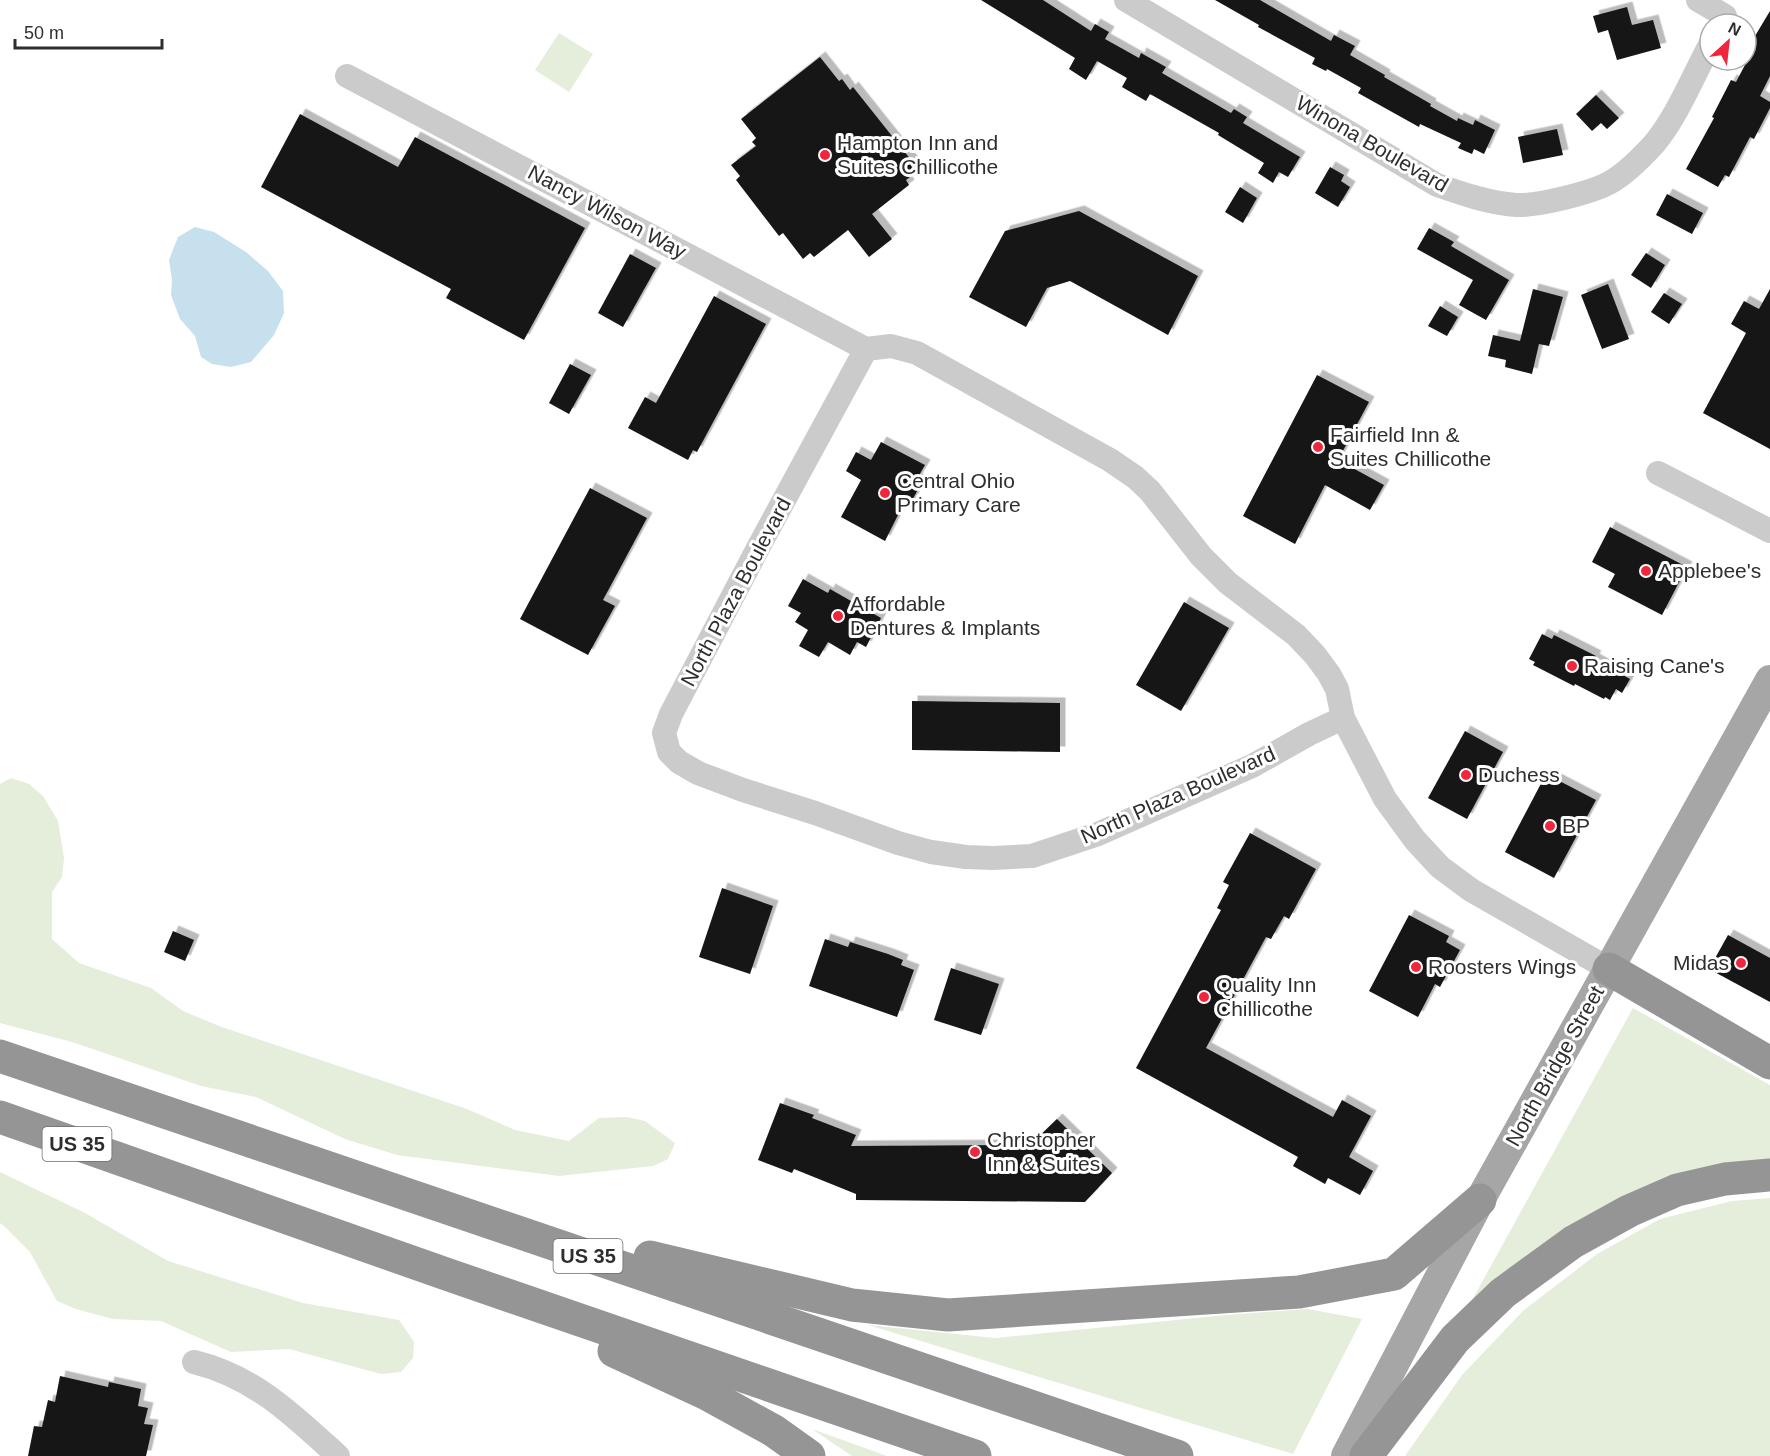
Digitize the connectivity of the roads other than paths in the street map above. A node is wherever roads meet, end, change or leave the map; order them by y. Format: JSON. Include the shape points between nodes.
{"nodes":[{"id":1,"x":1126,"y":0,"type":"edge"},
{"id":2,"x":1698,"y":0,"type":"edge"},
{"id":3,"x":1726,"y":12,"type":"edge"},
{"id":4,"x":1698,"y":68,"type":"edge"},
{"id":5,"x":347,"y":76,"type":"dead end"},
{"id":6,"x":866,"y":349,"type":"junction"},
{"id":7,"x":1658,"y":473,"type":"dead end"},
{"id":8,"x":1770,"y":531,"type":"edge"},
{"id":9,"x":1770,"y":680,"type":"edge"},
{"id":10,"x":1343,"y":718,"type":"junction"},
{"id":11,"x":1609,"y":969,"type":"junction"},
{"id":12,"x":0,"y":1056,"type":"edge"},
{"id":13,"x":1770,"y":1063,"type":"edge"},
{"id":14,"x":0,"y":1117,"type":"edge"},
{"id":15,"x":1770,"y":1175,"type":"edge"},
{"id":16,"x":416,"y":1198,"type":"junction"},
{"id":17,"x":1479,"y":1200,"type":"junction"},
{"id":18,"x":449,"y":1275,"type":"junction"},
{"id":19,"x":194,"y":1362,"type":"dead end"},
{"id":20,"x":338,"y":1456,"type":"edge"},
{"id":21,"x":809,"y":1456,"type":"edge"},
{"id":22,"x":975,"y":1456,"type":"edge"},
{"id":23,"x":1177,"y":1456,"type":"edge"},
{"id":24,"x":1346,"y":1456,"type":"edge"},
{"id":25,"x":1366,"y":1456,"type":"edge"}],
"edges":[{"from":1,"to":4,"type":"street","name":"Winona Boulevard","via":[[1437,185],[1518,205],[1551,201],[1610,183],[1655,143]]},
{"from":2,"to":3,"type":"street"},
{"from":5,"to":6,"type":"street","name":"Nancy Wilson Way"},
{"from":6,"to":10,"type":"street","via":[[891,346],[917,353],[1135,477],[1228,583],[1296,635],[1315,655],[1337,690]]},
{"from":6,"to":10,"type":"street","name":"North Plaza Boulevard","via":[[671,714],[664,733],[669,752],[679,762],[743,790],[931,852],[993,858],[1032,856],[1098,834],[1252,766]]},
{"from":7,"to":8,"type":"street"},
{"from":9,"to":11,"type":"main road","name":"North Bridge Street"},
{"from":10,"to":11,"type":"street","via":[[1385,799],[1414,840],[1440,867],[1471,890]]},
{"from":11,"to":13,"type":"highway"},
{"from":11,"to":17,"type":"main road","name":"North Bridge Street"},
{"from":12,"to":16,"type":"highway","number":"US 35"},
{"from":14,"to":18,"type":"highway","number":"US 35"},
{"from":15,"to":25,"type":"highway","via":[[1725,1179],[1677,1190],[1573,1242],[1503,1293],[1455,1339]]},
{"from":16,"to":17,"type":"highway","via":[[852,1305],[948,1315],[1299,1292],[1394,1274]]},
{"from":16,"to":23,"type":"highway","number":"US 35"},
{"from":17,"to":24,"type":"main road","name":"North Bridge Street"},
{"from":18,"to":21,"type":"highway","via":[[707,1394],[774,1431]]},
{"from":18,"to":22,"type":"highway","number":"US 35"},
{"from":19,"to":20,"type":"street","via":[[229,1373],[272,1398]]}]}
